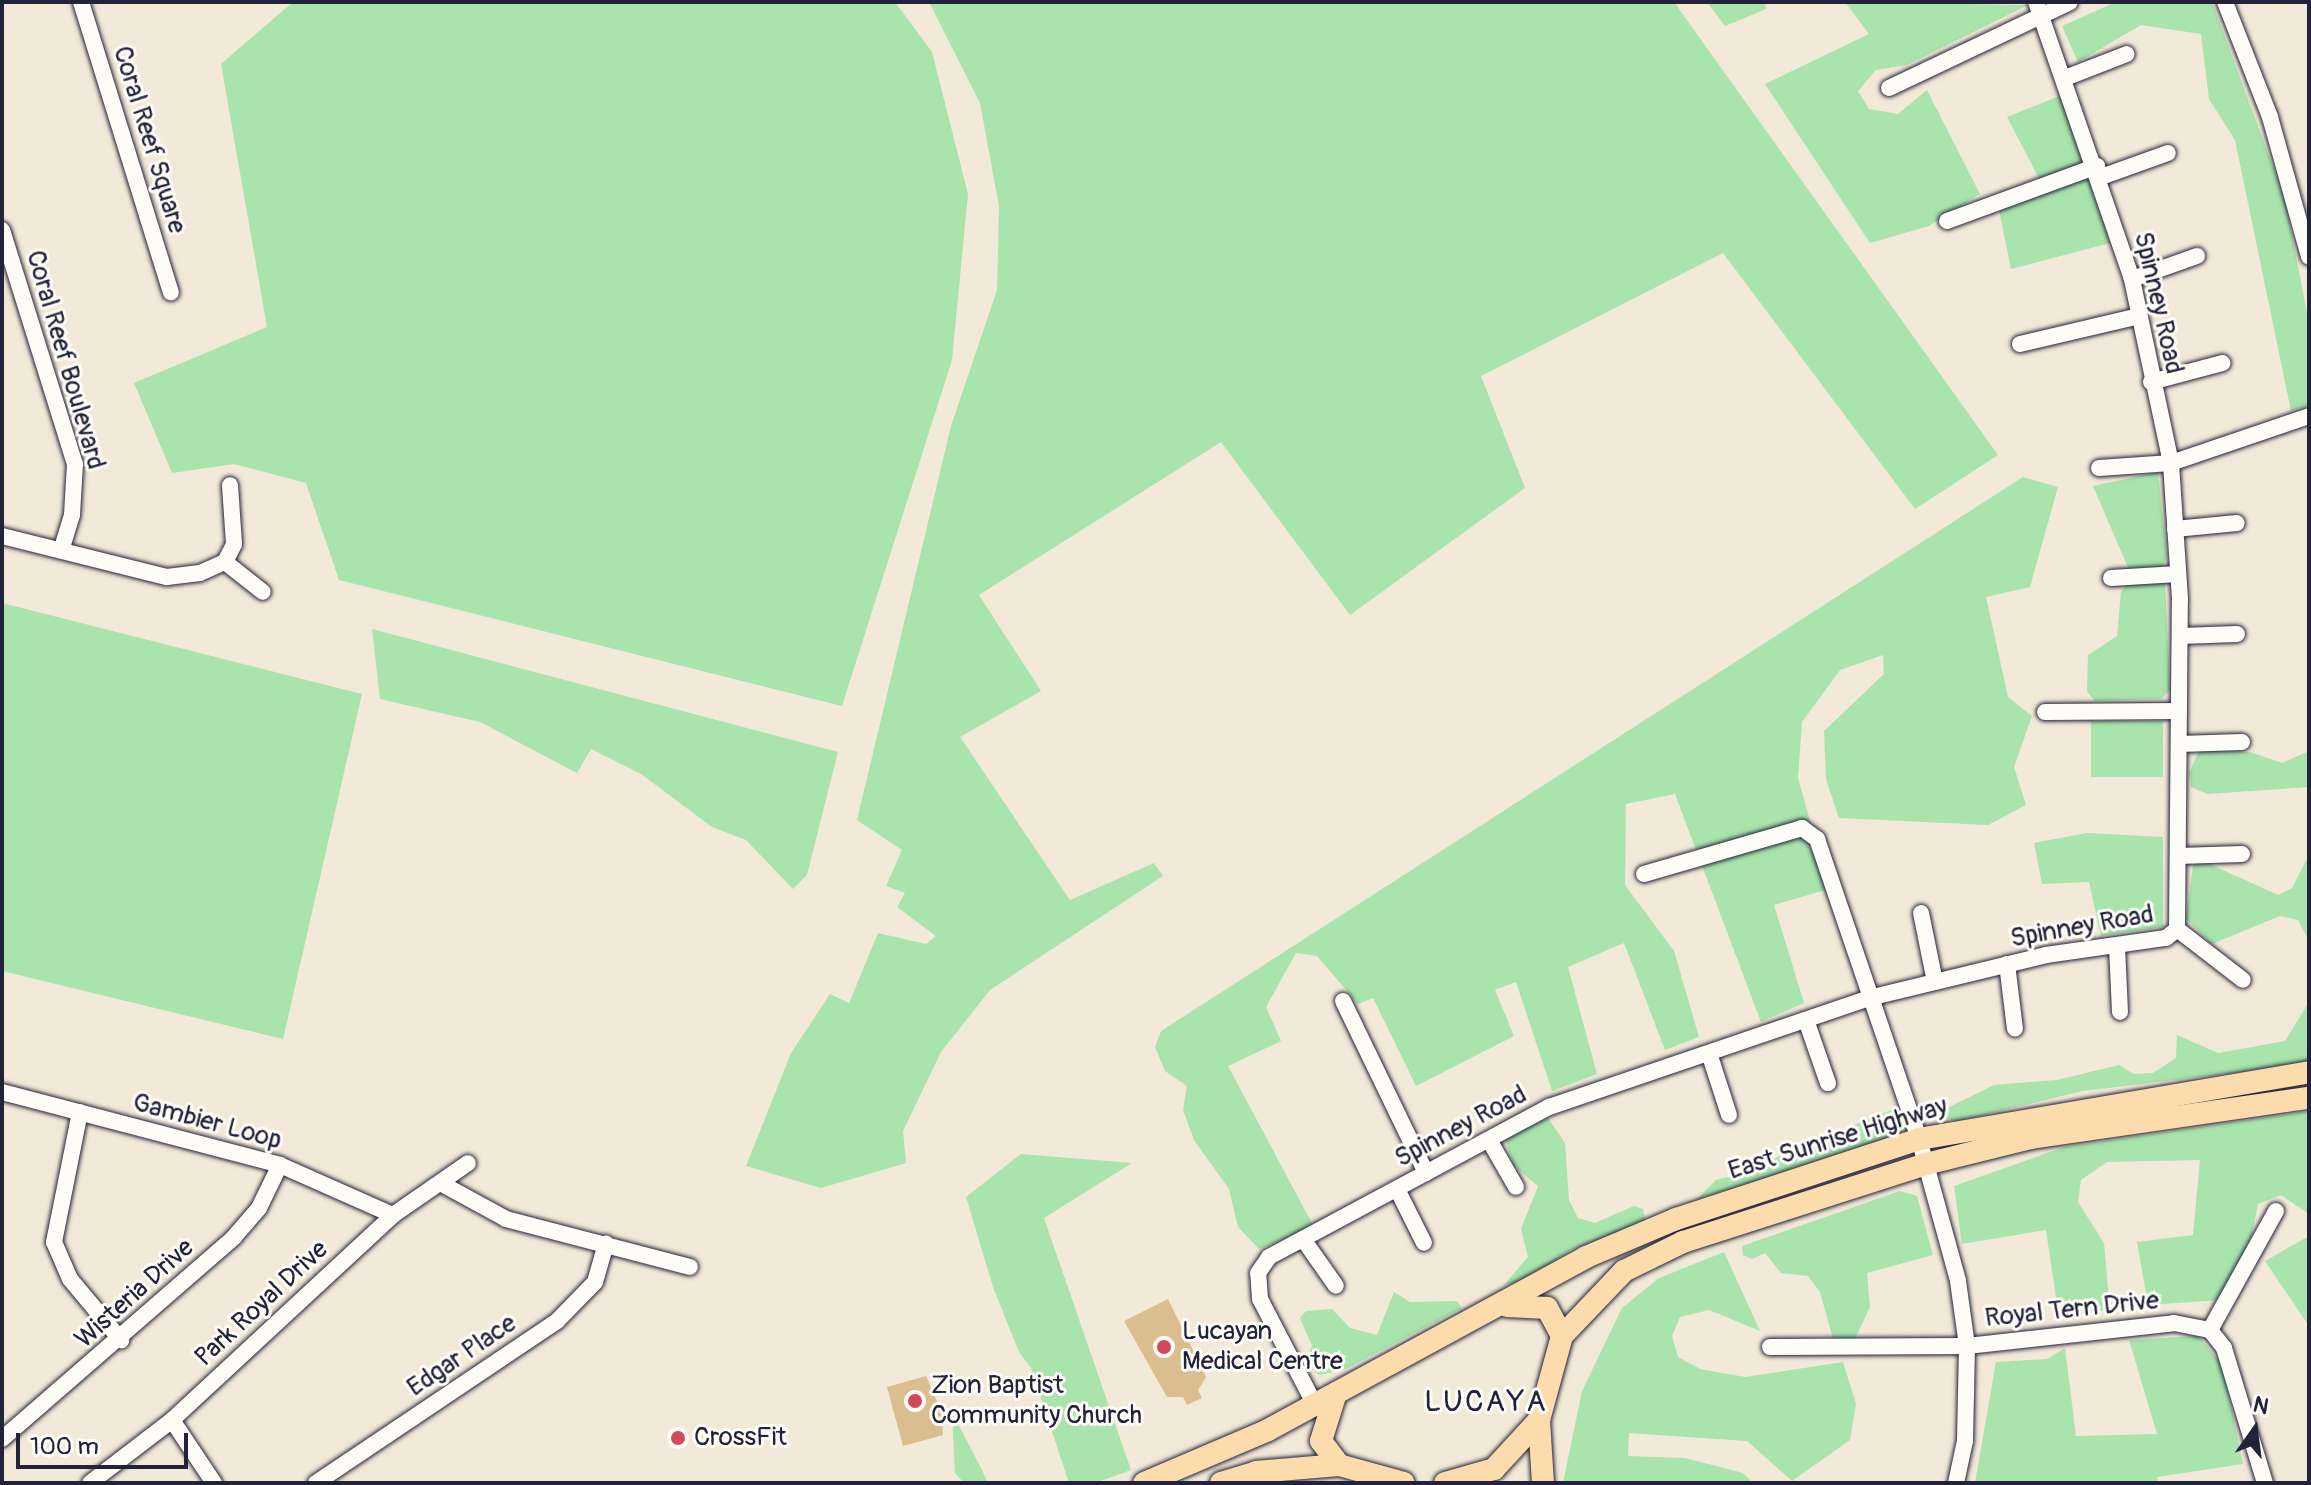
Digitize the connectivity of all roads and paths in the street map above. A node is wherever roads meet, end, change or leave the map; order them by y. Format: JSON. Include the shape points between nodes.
{"nodes":[{"id":1,"x":81,"y":2,"type":"edge"},
{"id":2,"x":2070,"y":2,"type":"edge"},
{"id":3,"x":2225,"y":2,"type":"edge"},
{"id":4,"x":2039,"y":8,"type":"edge"},
{"id":5,"x":2127,"y":54,"type":"dead end"},
{"id":6,"x":2065,"y":78,"type":"junction"},
{"id":7,"x":1889,"y":88,"type":"dead end"},
{"id":8,"x":2168,"y":153,"type":"dead end"},
{"id":9,"x":2099,"y":172,"type":"junction"},
{"id":10,"x":1947,"y":221,"type":"dead end"},
{"id":11,"x":2,"y":230,"type":"edge"},
{"id":12,"x":2197,"y":256,"type":"dead end"},
{"id":13,"x":2309,"y":257,"type":"edge"},
{"id":14,"x":2132,"y":279,"type":"junction"},
{"id":15,"x":171,"y":292,"type":"dead end"},
{"id":16,"x":2139,"y":316,"type":"junction"},
{"id":17,"x":2020,"y":344,"type":"dead end"},
{"id":18,"x":2223,"y":363,"type":"dead end"},
{"id":19,"x":2151,"y":382,"type":"junction"},
{"id":20,"x":2309,"y":416,"type":"edge"},
{"id":21,"x":2171,"y":463,"type":"junction"},
{"id":22,"x":2099,"y":468,"type":"dead end"},
{"id":23,"x":230,"y":485,"type":"dead end"},
{"id":24,"x":2237,"y":523,"type":"dead end"},
{"id":25,"x":2175,"y":529,"type":"junction"},
{"id":26,"x":2,"y":536,"type":"edge"},
{"id":27,"x":61,"y":550,"type":"junction"},
{"id":28,"x":225,"y":562,"type":"junction"},
{"id":29,"x":2178,"y":574,"type":"junction"},
{"id":30,"x":2111,"y":578,"type":"dead end"},
{"id":31,"x":263,"y":592,"type":"dead end"},
{"id":32,"x":2237,"y":634,"type":"dead end"},
{"id":33,"x":2180,"y":636,"type":"junction"},
{"id":34,"x":2179,"y":711,"type":"junction"},
{"id":35,"x":2045,"y":712,"type":"dead end"},
{"id":36,"x":2242,"y":742,"type":"dead end"},
{"id":37,"x":2179,"y":744,"type":"junction"},
{"id":38,"x":2242,"y":854,"type":"dead end"},
{"id":39,"x":2178,"y":856,"type":"junction"},
{"id":40,"x":1644,"y":874,"type":"dead end"},
{"id":41,"x":1921,"y":913,"type":"dead end"},
{"id":42,"x":2177,"y":929,"type":"junction"},
{"id":43,"x":2117,"y":946,"type":"junction"},
{"id":44,"x":2007,"y":964,"type":"junction"},
{"id":45,"x":2243,"y":980,"type":"dead end"},
{"id":46,"x":1935,"y":982,"type":"junction"},
{"id":47,"x":1873,"y":997,"type":"junction"},
{"id":48,"x":1343,"y":1001,"type":"dead end"},
{"id":49,"x":2120,"y":1012,"type":"dead end"},
{"id":50,"x":1806,"y":1020,"type":"junction"},
{"id":51,"x":2015,"y":1029,"type":"dead end"},
{"id":52,"x":1709,"y":1053,"type":"junction"},
{"id":53,"x":2309,"y":1072,"type":"edge"},
{"id":54,"x":1828,"y":1083,"type":"dead end"},
{"id":55,"x":2,"y":1092,"type":"edge"},
{"id":56,"x":2309,"y":1098,"type":"edge"},
{"id":57,"x":80,"y":1112,"type":"junction"},
{"id":58,"x":1729,"y":1115,"type":"dead end"},
{"id":59,"x":1919,"y":1139,"type":"junction"},
{"id":60,"x":1489,"y":1140,"type":"junction"},
{"id":61,"x":468,"y":1163,"type":"dead end"},
{"id":62,"x":1926,"y":1164,"type":"junction"},
{"id":63,"x":280,"y":1165,"type":"junction"},
{"id":64,"x":1426,"y":1173,"type":"junction"},
{"id":65,"x":444,"y":1185,"type":"junction"},
{"id":66,"x":1516,"y":1187,"type":"dead end"},
{"id":67,"x":1397,"y":1189,"type":"junction"},
{"id":68,"x":2276,"y":1211,"type":"dead end"},
{"id":69,"x":393,"y":1215,"type":"junction"},
{"id":70,"x":1303,"y":1239,"type":"junction"},
{"id":71,"x":1424,"y":1243,"type":"dead end"},
{"id":72,"x":606,"y":1244,"type":"junction"},
{"id":73,"x":690,"y":1267,"type":"dead end"},
{"id":74,"x":1336,"y":1286,"type":"dead end"},
{"id":75,"x":1498,"y":1307,"type":"junction"},
{"id":76,"x":2210,"y":1330,"type":"junction"},
{"id":77,"x":1562,"y":1336,"type":"junction"},
{"id":78,"x":121,"y":1340,"type":"junction"},
{"id":79,"x":1967,"y":1346,"type":"junction"},
{"id":80,"x":1770,"y":1347,"type":"dead end"},
{"id":81,"x":1336,"y":1393,"type":"junction"},
{"id":82,"x":1315,"y":1405,"type":"junction"},
{"id":83,"x":172,"y":1420,"type":"junction"},
{"id":84,"x":1539,"y":1420,"type":"junction"},
{"id":85,"x":2,"y":1439,"type":"edge"},
{"id":86,"x":1339,"y":1465,"type":"junction"},
{"id":87,"x":90,"y":1483,"type":"edge"},
{"id":88,"x":214,"y":1483,"type":"edge"},
{"id":89,"x":316,"y":1483,"type":"edge"},
{"id":90,"x":1144,"y":1483,"type":"edge"},
{"id":91,"x":1221,"y":1483,"type":"edge"},
{"id":92,"x":1404,"y":1483,"type":"edge"},
{"id":93,"x":1445,"y":1483,"type":"edge"},
{"id":94,"x":1543,"y":1483,"type":"edge"},
{"id":95,"x":1956,"y":1483,"type":"edge"},
{"id":96,"x":2265,"y":1483,"type":"edge"}],
"edges":[{"from":1,"to":15,"type":"street","name":"Coral Reef Square"},
{"from":2,"to":4,"type":"street"},
{"from":3,"to":13,"type":"street","via":[[2270,117]]},
{"from":4,"to":6,"type":"street","name":"Spinney Road"},
{"from":4,"to":7,"type":"street"},
{"from":5,"to":6,"type":"street"},
{"from":6,"to":9,"type":"street","name":"Spinney Road"},
{"from":8,"to":9,"type":"street"},
{"from":9,"to":10,"type":"street"},
{"from":9,"to":14,"type":"street","name":"Spinney Road"},
{"from":11,"to":27,"type":"street","name":"Coral Reef Boulevard","via":[[75,464],[72,515]]},
{"from":12,"to":14,"type":"street"},
{"from":14,"to":16,"type":"street","name":"Spinney Road"},
{"from":16,"to":17,"type":"street"},
{"from":16,"to":19,"type":"street","name":"Spinney Road"},
{"from":18,"to":19,"type":"street"},
{"from":19,"to":21,"type":"street","name":"Spinney Road"},
{"from":20,"to":21,"type":"street"},
{"from":21,"to":22,"type":"street"},
{"from":21,"to":25,"type":"street","name":"Spinney Road"},
{"from":23,"to":28,"type":"street","via":[[236,518]]},
{"from":24,"to":25,"type":"street"},
{"from":25,"to":29,"type":"street","name":"Spinney Road"},
{"from":26,"to":27,"type":"street"},
{"from":27,"to":28,"type":"street","via":[[167,577],[200,573]]},
{"from":28,"to":31,"type":"street"},
{"from":29,"to":30,"type":"street"},
{"from":29,"to":33,"type":"street","name":"Spinney Road"},
{"from":32,"to":33,"type":"street"},
{"from":33,"to":34,"type":"street","name":"Spinney Road"},
{"from":34,"to":35,"type":"street"},
{"from":34,"to":37,"type":"street","name":"Spinney Road"},
{"from":36,"to":37,"type":"street"},
{"from":37,"to":39,"type":"street","name":"Spinney Road"},
{"from":38,"to":39,"type":"street"},
{"from":39,"to":42,"type":"street","name":"Spinney Road"},
{"from":40,"to":47,"type":"street","via":[[1802,828],[1817,839]]},
{"from":41,"to":46,"type":"street"},
{"from":42,"to":43,"type":"street","name":"Spinney Road","via":[[2166,938]]},
{"from":42,"to":45,"type":"street"},
{"from":43,"to":44,"type":"street","name":"Spinney Road"},
{"from":43,"to":49,"type":"street"},
{"from":44,"to":46,"type":"street","name":"Spinney Road"},
{"from":44,"to":51,"type":"street"},
{"from":46,"to":47,"type":"street","name":"Spinney Road"},
{"from":47,"to":50,"type":"street","name":"Spinney Road"},
{"from":47,"to":59,"type":"street"},
{"from":48,"to":64,"type":"street"},
{"from":50,"to":52,"type":"street","name":"Spinney Road"},
{"from":50,"to":54,"type":"street"},
{"from":52,"to":58,"type":"street"},
{"from":52,"to":60,"type":"street","name":"Spinney Road","via":[[1549,1107]]},
{"from":53,"to":59,"type":"main road","name":"East Sunrise Highway"},
{"from":55,"to":57,"type":"street","name":"Gambier Loop"},
{"from":56,"to":62,"type":"main road","name":"East Sunrise Highway","via":[[2030,1138]]},
{"from":57,"to":63,"type":"street","name":"Gambier Loop"},
{"from":57,"to":78,"type":"street","via":[[54,1242],[70,1279]]},
{"from":59,"to":62,"type":"street"},
{"from":59,"to":75,"type":"main road","name":"East Sunrise Highway","via":[[1676,1219],[1586,1257]]},
{"from":60,"to":64,"type":"street","name":"Spinney Road"},
{"from":60,"to":66,"type":"street"},
{"from":61,"to":65,"type":"street","name":"Park Royal Drive"},
{"from":62,"to":77,"type":"main road","name":"East Sunrise Highway","via":[[1683,1242],[1624,1271]]},
{"from":62,"to":79,"type":"street","via":[[1958,1281]]},
{"from":63,"to":69,"type":"street","name":"Gambier Loop"},
{"from":63,"to":78,"type":"street","name":"Wisteria Drive","via":[[259,1208],[234,1237]]},
{"from":64,"to":67,"type":"street","name":"Spinney Road"},
{"from":65,"to":69,"type":"street","name":"Park Royal Drive"},
{"from":65,"to":72,"type":"street","via":[[506,1219]]},
{"from":67,"to":70,"type":"street","name":"Spinney Road"},
{"from":67,"to":71,"type":"street"},
{"from":68,"to":76,"type":"street"},
{"from":69,"to":83,"type":"street","name":"Park Royal Drive"},
{"from":70,"to":74,"type":"street"},
{"from":70,"to":82,"type":"street","name":"Spinney Road","via":[[1269,1257],[1258,1282],[1260,1299]]},
{"from":72,"to":73,"type":"street"},
{"from":72,"to":89,"type":"street","name":"Edgar Place","via":[[595,1282],[557,1321]]},
{"from":75,"to":77,"type":"main road","via":[[1547,1308]]},
{"from":75,"to":81,"type":"main road","name":"East Sunrise Highway"},
{"from":76,"to":79,"type":"street","name":"Royal Tern Drive","via":[[2140,1325]]},
{"from":76,"to":96,"type":"street","via":[[2237,1384]]},
{"from":77,"to":84,"type":"main road"},
{"from":78,"to":85,"type":"street","name":"Wisteria Drive"},
{"from":79,"to":80,"type":"street","name":"Royal Tern Drive"},
{"from":79,"to":95,"type":"street","via":[[1965,1441]]},
{"from":81,"to":82,"type":"main road"},
{"from":81,"to":86,"type":"main road","via":[[1321,1441]]},
{"from":82,"to":90,"type":"main road"},
{"from":83,"to":87,"type":"street","name":"Park Royal Drive"},
{"from":83,"to":88,"type":"street"},
{"from":84,"to":93,"type":"main road","via":[[1494,1469]]},
{"from":84,"to":94,"type":"main road"},
{"from":86,"to":91,"type":"main road","via":[[1256,1472]]},
{"from":86,"to":92,"type":"main road"}]}
